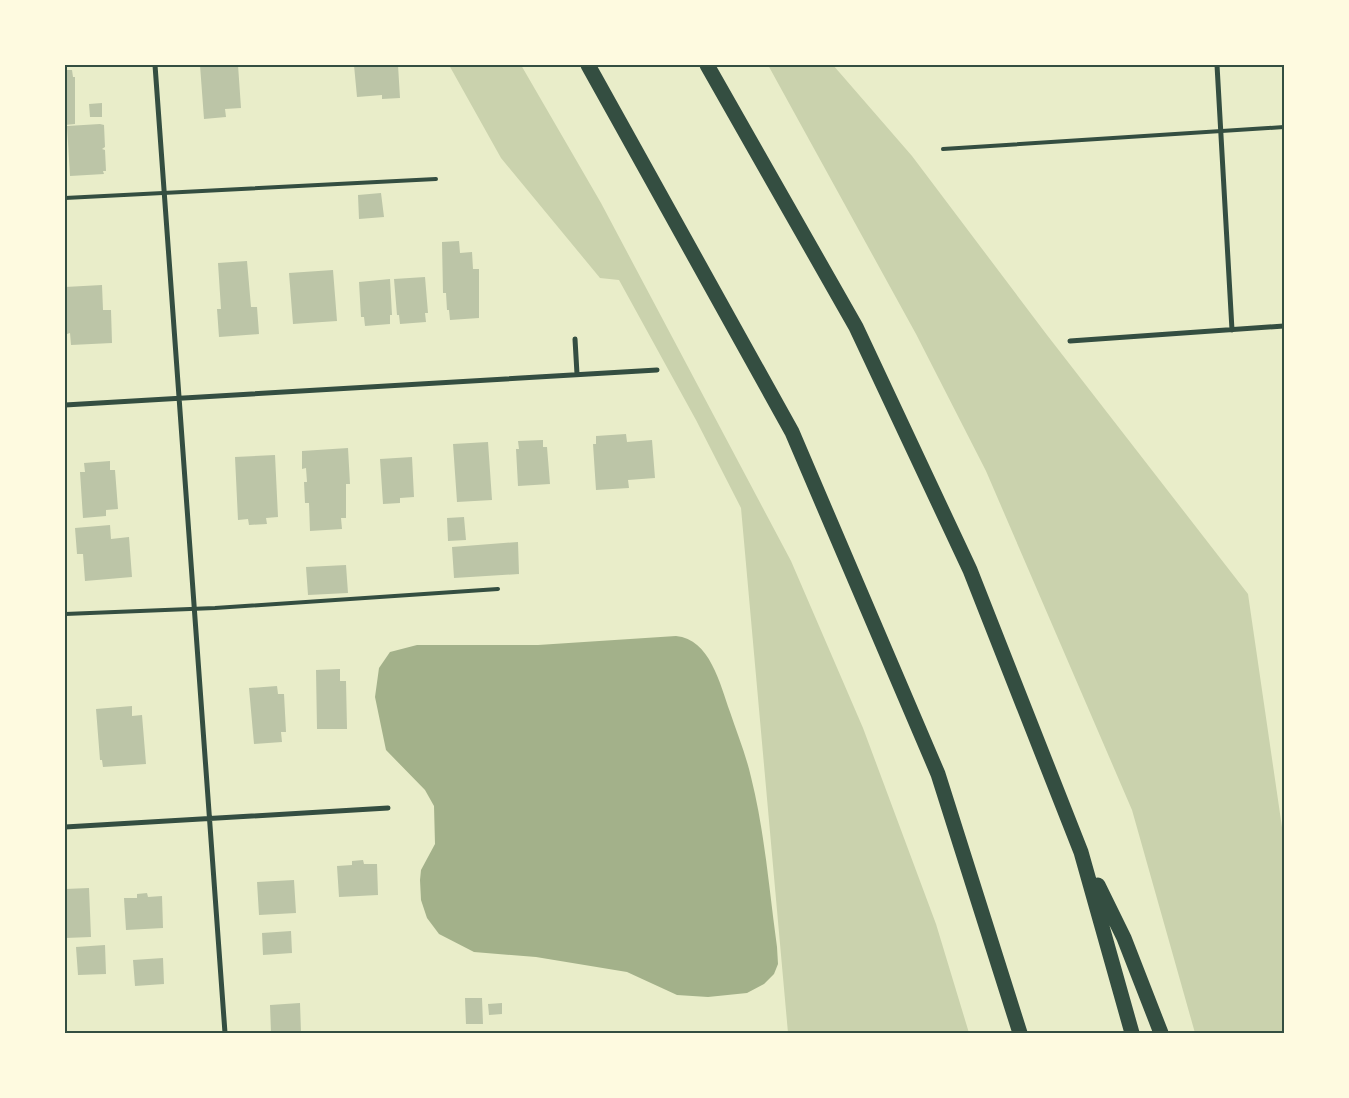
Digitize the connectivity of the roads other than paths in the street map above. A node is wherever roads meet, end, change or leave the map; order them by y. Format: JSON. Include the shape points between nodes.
{"nodes":[{"id":1,"x":154,"y":65,"type":"edge"},
{"id":2,"x":588,"y":65,"type":"edge"},
{"id":3,"x":707,"y":65,"type":"edge"},
{"id":4,"x":1217,"y":65,"type":"edge"},
{"id":5,"x":1284,"y":127,"type":"edge"},
{"id":6,"x":1221,"y":131,"type":"junction"},
{"id":7,"x":943,"y":149,"type":"dead end"},
{"id":8,"x":436,"y":179,"type":"dead end"},
{"id":9,"x":164,"y":192,"type":"junction"},
{"id":10,"x":65,"y":198,"type":"edge"},
{"id":11,"x":1284,"y":326,"type":"edge"},
{"id":12,"x":1232,"y":330,"type":"junction"},
{"id":13,"x":575,"y":339,"type":"dead end"},
{"id":14,"x":1070,"y":341,"type":"dead end"},
{"id":15,"x":657,"y":370,"type":"dead end"},
{"id":16,"x":577,"y":374,"type":"junction"},
{"id":17,"x":179,"y":398,"type":"junction"},
{"id":18,"x":65,"y":405,"type":"edge"},
{"id":19,"x":498,"y":589,"type":"dead end"},
{"id":20,"x":195,"y":609,"type":"junction"},
{"id":21,"x":65,"y":614,"type":"edge"},
{"id":22,"x":388,"y":808,"type":"dead end"},
{"id":23,"x":210,"y":818,"type":"junction"},
{"id":24,"x":65,"y":827,"type":"edge"},
{"id":25,"x":1081,"y":852,"type":"junction"},
{"id":26,"x":1160,"y":1027,"type":"edge"},
{"id":27,"x":1131,"y":1028,"type":"edge"},
{"id":28,"x":1019,"y":1032,"type":"edge"},
{"id":29,"x":226,"y":1033,"type":"edge"}],
"edges":[{"from":1,"to":9,"type":"street"},
{"from":2,"to":28,"type":"highway","via":[[792,432],[938,774]]},
{"from":3,"to":25,"type":"highway","via":[[856,326],[970,570]]},
{"from":4,"to":6,"type":"street"},
{"from":5,"to":6,"type":"lane"},
{"from":6,"to":7,"type":"lane"},
{"from":6,"to":12,"type":"street"},
{"from":8,"to":9,"type":"lane"},
{"from":9,"to":10,"type":"lane"},
{"from":9,"to":17,"type":"street"},
{"from":11,"to":12,"type":"street"},
{"from":12,"to":14,"type":"street"},
{"from":13,"to":16,"type":"street"},
{"from":15,"to":16,"type":"street"},
{"from":16,"to":17,"type":"street"},
{"from":17,"to":18,"type":"street"},
{"from":17,"to":20,"type":"street"},
{"from":19,"to":20,"type":"lane"},
{"from":20,"to":21,"type":"lane"},
{"from":20,"to":23,"type":"street"},
{"from":22,"to":23,"type":"street"},
{"from":23,"to":24,"type":"street"},
{"from":23,"to":29,"type":"street"},
{"from":25,"to":26,"type":"highway","via":[[1124,938]]},
{"from":25,"to":27,"type":"highway"}]}
